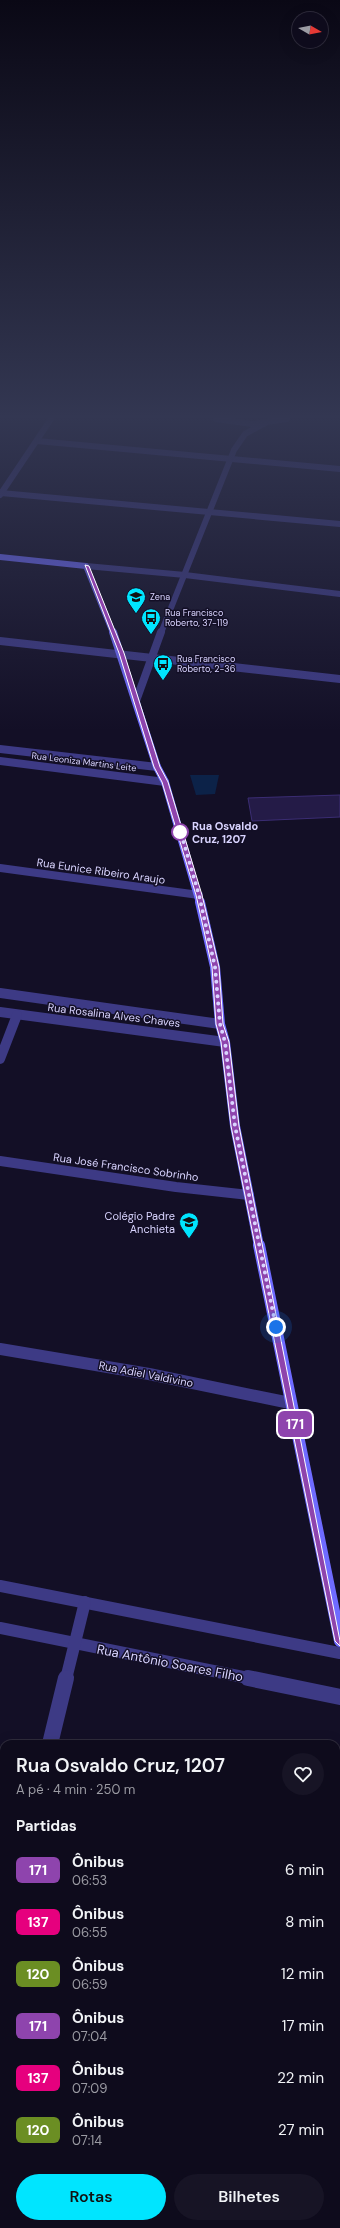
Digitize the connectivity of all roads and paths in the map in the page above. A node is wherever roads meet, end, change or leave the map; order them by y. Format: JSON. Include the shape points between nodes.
{"nodes":[{"id":1,"x":206,"y":523,"type":"edge"},
{"id":2,"x":330,"y":523,"type":"edge"},
{"id":3,"x":340,"y":524,"type":"edge"},
{"id":4,"x":0,"y":557,"type":"edge"},
{"id":5,"x":86,"y":566,"type":"junction"},
{"id":6,"x":185,"y":575,"type":"junction"},
{"id":7,"x":340,"y":594,"type":"edge"},
{"id":8,"x":0,"y":641,"type":"edge"},
{"id":9,"x":121,"y":653,"type":"junction"},
{"id":10,"x":151,"y":656,"type":"junction"},
{"id":11,"x":340,"y":679,"type":"edge"},
{"id":12,"x":136,"y":701,"type":"junction"},
{"id":13,"x":0,"y":749,"type":"edge"},
{"id":14,"x":0,"y":761,"type":"edge"},
{"id":15,"x":157,"y":767,"type":"junction"},
{"id":16,"x":165,"y":782,"type":"junction"},
{"id":17,"x":0,"y":868,"type":"edge"},
{"id":18,"x":199,"y":895,"type":"junction"},
{"id":19,"x":0,"y":993,"type":"edge"},
{"id":20,"x":0,"y":1012,"type":"edge"},
{"id":21,"x":17,"y":1015,"type":"junction"},
{"id":22,"x":220,"y":1024,"type":"junction"},
{"id":23,"x":225,"y":1042,"type":"junction"},
{"id":24,"x":0,"y":1059,"type":"edge"},
{"id":25,"x":0,"y":1161,"type":"edge"},
{"id":26,"x":249,"y":1196,"type":"junction"},
{"id":27,"x":0,"y":1349,"type":"edge"},
{"id":28,"x":290,"y":1403,"type":"junction"},
{"id":29,"x":0,"y":1586,"type":"edge"},
{"id":30,"x":85,"y":1602,"type":"junction"},
{"id":31,"x":0,"y":1628,"type":"edge"},
{"id":32,"x":340,"y":1641,"type":"edge"},
{"id":33,"x":75,"y":1644,"type":"junction"},
{"id":34,"x":340,"y":1653,"type":"edge"},
{"id":35,"x":340,"y":1697,"type":"edge"},
{"id":36,"x":51,"y":1740,"type":"edge"}],
"edges":[{"from":1,"to":6,"type":"street"},
{"from":2,"to":3,"type":"street"},
{"from":4,"to":5,"type":"street"},
{"from":5,"to":6,"type":"street"},
{"from":5,"to":9,"type":"street"},
{"from":6,"to":7,"type":"street"},
{"from":6,"to":10,"type":"street"},
{"from":8,"to":9,"type":"street"},
{"from":9,"to":10,"type":"street"},
{"from":9,"to":12,"type":"street"},
{"from":10,"to":11,"type":"street"},
{"from":10,"to":12,"type":"street"},
{"from":12,"to":15,"type":"street"},
{"from":13,"to":15,"type":"street","name":"Rua Leoniza Martins Leite"},
{"from":14,"to":16,"type":"street","name":"Rua Leoniza Martins Leite"},
{"from":15,"to":16,"type":"street"},
{"from":16,"to":18,"type":"street"},
{"from":17,"to":18,"type":"street","name":"Rua Eunice Ribeiro Araujo"},
{"from":18,"to":22,"type":"street","via":[[215,967]]},
{"from":19,"to":22,"type":"street","name":"Rua Rosalina Alves Chaves"},
{"from":20,"to":21,"type":"street","name":"Rua Rosalina Alves Chaves"},
{"from":21,"to":23,"type":"street","name":"Rua Rosalina Alves Chaves"},
{"from":21,"to":24,"type":"street"},
{"from":22,"to":23,"type":"street"},
{"from":23,"to":26,"type":"street","via":[[235,1126]]},
{"from":25,"to":26,"type":"street","name":"Rua José Francisco Sobrinho"},
{"from":26,"to":28,"type":"street"},
{"from":27,"to":28,"type":"street","name":"Rua Adiel Valdivino","via":[[149,1374]]},
{"from":28,"to":32,"type":"street"},
{"from":29,"to":30,"type":"street"},
{"from":30,"to":33,"type":"street"},
{"from":30,"to":34,"type":"street"},
{"from":31,"to":33,"type":"street","name":"Rua Antônio Soares Filho"},
{"from":33,"to":35,"type":"street","name":"Rua Antônio Soares Filho"},
{"from":33,"to":36,"type":"street"}]}
